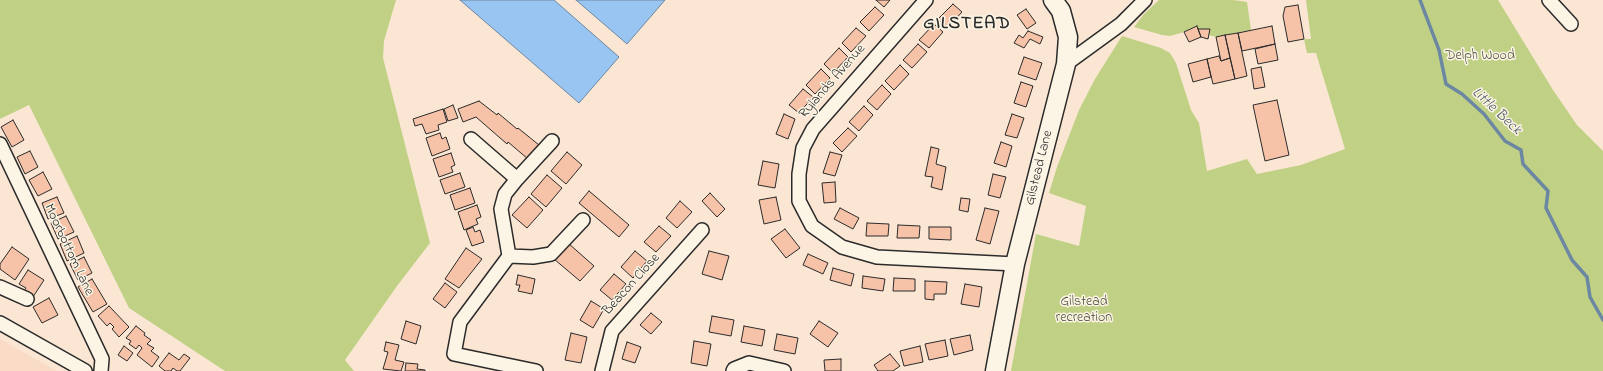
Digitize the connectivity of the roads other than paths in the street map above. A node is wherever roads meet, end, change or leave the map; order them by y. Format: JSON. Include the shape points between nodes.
{"nodes":[{"id":1,"x":926,"y":0,"type":"edge"},
{"id":2,"x":1053,"y":0,"type":"edge"},
{"id":3,"x":1145,"y":0,"type":"edge"},
{"id":4,"x":1549,"y":0,"type":"edge"},
{"id":5,"x":1570,"y":24,"type":"dead end"},
{"id":6,"x":1066,"y":64,"type":"junction"},
{"id":7,"x":471,"y":139,"type":"dead end"},
{"id":8,"x":552,"y":141,"type":"dead end"},
{"id":9,"x":0,"y":144,"type":"edge"},
{"id":10,"x":517,"y":179,"type":"junction"},
{"id":11,"x":583,"y":220,"type":"dead end"},
{"id":12,"x":702,"y":230,"type":"dead end"},
{"id":13,"x":509,"y":256,"type":"junction"},
{"id":14,"x":1015,"y":264,"type":"junction"},
{"id":15,"x":0,"y":288,"type":"edge"},
{"id":16,"x":27,"y":299,"type":"dead end"},
{"id":17,"x":0,"y":323,"type":"edge"},
{"id":18,"x":85,"y":371,"type":"edge"},
{"id":19,"x":101,"y":371,"type":"edge"},
{"id":20,"x":536,"y":371,"type":"edge"},
{"id":21,"x":602,"y":371,"type":"edge"},
{"id":22,"x":733,"y":371,"type":"edge"},
{"id":23,"x":784,"y":371,"type":"edge"},
{"id":24,"x":995,"y":371,"type":"edge"}],
"edges":[{"from":1,"to":14,"type":"street","name":"Rylands Avenue","via":[[813,129],[803,148],[799,174],[799,201],[812,226],[842,247],[877,257]]},
{"from":2,"to":6,"type":"street","name":"Gilstead Lane","via":[[1061,11],[1068,37]]},
{"from":3,"to":6,"type":"street","via":[[1121,24]]},
{"from":4,"to":5,"type":"street"},
{"from":6,"to":14,"type":"street","name":"Gilstead Lane"},
{"from":7,"to":10,"type":"street"},
{"from":8,"to":10,"type":"street"},
{"from":9,"to":19,"type":"street","name":"Moorbottom Lane","via":[[102,359]]},
{"from":10,"to":13,"type":"street","via":[[505,194],[500,209]]},
{"from":11,"to":13,"type":"street","via":[[551,254],[533,258]]},
{"from":12,"to":21,"type":"street","name":"Beacon Close","via":[[612,331]]},
{"from":13,"to":20,"type":"street","via":[[460,322],[454,354]]},
{"from":14,"to":24,"type":"street","name":"Gilstead Lane"},
{"from":15,"to":16,"type":"street"},
{"from":17,"to":18,"type":"street"},
{"from":22,"to":23,"type":"street","via":[[749,363]]}]}
